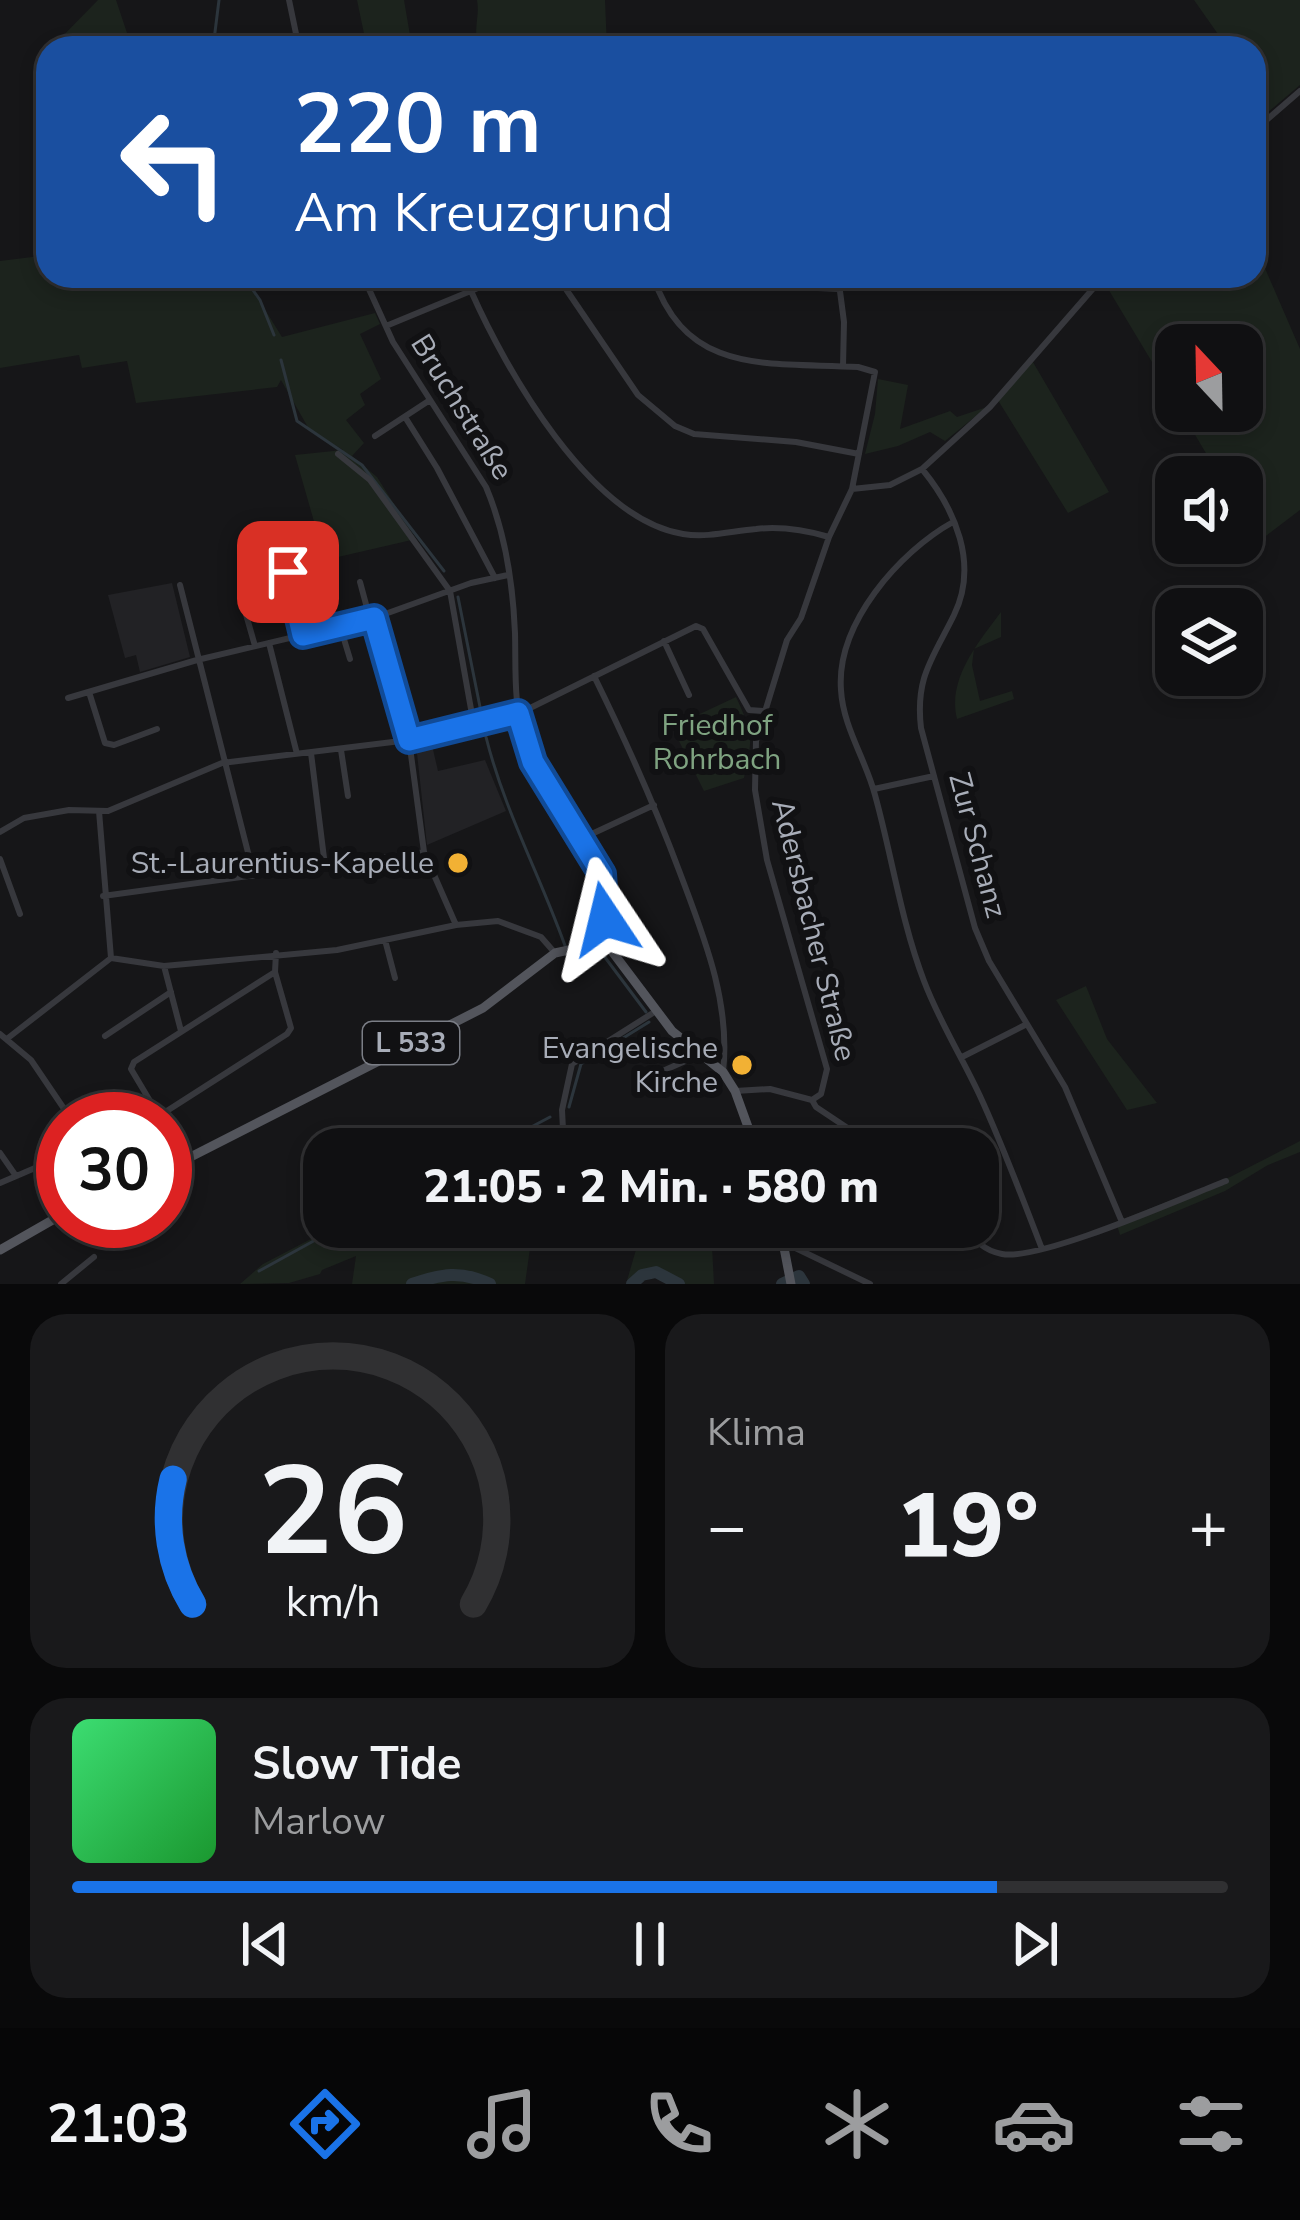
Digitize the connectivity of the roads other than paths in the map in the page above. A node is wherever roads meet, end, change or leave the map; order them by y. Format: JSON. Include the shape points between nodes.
{"nodes":[{"id":1,"x":289,"y":0,"type":"edge"},
{"id":2,"x":296,"y":36,"type":"edge"},
{"id":3,"x":1300,"y":91,"type":"edge"},
{"id":4,"x":1266,"y":121,"type":"edge"},
{"id":5,"x":369,"y":288,"type":"edge"},
{"id":6,"x":478,"y":288,"type":"edge"},
{"id":7,"x":564,"y":288,"type":"edge"},
{"id":8,"x":659,"y":288,"type":"edge"},
{"id":9,"x":817,"y":288,"type":"edge"},
{"id":10,"x":1094,"y":288,"type":"edge"},
{"id":11,"x":840,"y":289,"type":"joint"},
{"id":12,"x":471,"y":291,"type":"junction"},
{"id":13,"x":386,"y":326,"type":"junction"},
{"id":14,"x":843,"y":366,"type":"junction"},
{"id":15,"x":430,"y":400,"type":"junction"},
{"id":16,"x":405,"y":417,"type":"junction"},
{"id":17,"x":375,"y":436,"type":"dead end"},
{"id":18,"x":338,"y":454,"type":"dead end"},
{"id":19,"x":859,"y":454,"type":"junction"},
{"id":20,"x":922,"y":469,"type":"junction"},
{"id":21,"x":852,"y":489,"type":"junction"},
{"id":22,"x":954,"y":522,"type":"junction"},
{"id":23,"x":829,"y":537,"type":"junction"},
{"id":24,"x":288,"y":572,"type":"dead end"},
{"id":25,"x":508,"y":575,"type":"junction"},
{"id":26,"x":495,"y":578,"type":"junction"},
{"id":27,"x":360,"y":582,"type":"dead end"},
{"id":28,"x":179,"y":585,"type":"dead end"},
{"id":29,"x":450,"y":591,"type":"junction"},
{"id":30,"x":245,"y":611,"type":"dead end"},
{"id":31,"x":372,"y":618,"type":"junction"},
{"id":32,"x":340,"y":626,"type":"junction"},
{"id":33,"x":303,"y":635,"type":"junction"},
{"id":34,"x":664,"y":641,"type":"junction"},
{"id":35,"x":269,"y":643,"type":"junction"},
{"id":36,"x":254,"y":646,"type":"junction"},
{"id":37,"x":197,"y":659,"type":"junction"},
{"id":38,"x":350,"y":659,"type":"dead end"},
{"id":39,"x":594,"y":676,"type":"junction"},
{"id":40,"x":89,"y":692,"type":"junction"},
{"id":41,"x":689,"y":695,"type":"dead end"},
{"id":42,"x":68,"y":698,"type":"dead end"},
{"id":43,"x":748,"y":710,"type":"junction"},
{"id":44,"x":763,"y":711,"type":"junction"},
{"id":45,"x":518,"y":713,"type":"junction"},
{"id":46,"x":475,"y":726,"type":"junction"},
{"id":47,"x":157,"y":729,"type":"dead end"},
{"id":48,"x":758,"y":733,"type":"junction"},
{"id":49,"x":409,"y":740,"type":"junction"},
{"id":50,"x":341,"y":750,"type":"junction"},
{"id":51,"x":311,"y":753,"type":"junction"},
{"id":52,"x":297,"y":754,"type":"junction"},
{"id":53,"x":223,"y":763,"type":"junction"},
{"id":54,"x":934,"y":776,"type":"junction"},
{"id":55,"x":874,"y":790,"type":"junction"},
{"id":56,"x":348,"y":796,"type":"dead end"},
{"id":57,"x":654,"y":805,"type":"junction"},
{"id":58,"x":99,"y":811,"type":"junction"},
{"id":59,"x":0,"y":832,"type":"edge"},
{"id":60,"x":583,"y":838,"type":"junction"},
{"id":61,"x":424,"y":852,"type":"junction"},
{"id":62,"x":0,"y":859,"type":"edge"},
{"id":63,"x":325,"y":866,"type":"junction"},
{"id":64,"x":254,"y":876,"type":"junction"},
{"id":65,"x":104,"y":896,"type":"junction"},
{"id":66,"x":20,"y":914,"type":"dead end"},
{"id":67,"x":456,"y":925,"type":"junction"},
{"id":68,"x":385,"y":940,"type":"junction"},
{"id":69,"x":601,"y":946,"type":"junction"},
{"id":70,"x":563,"y":950,"type":"junction"},
{"id":71,"x":276,"y":953,"type":"junction"},
{"id":72,"x":111,"y":958,"type":"junction"},
{"id":73,"x":164,"y":966,"type":"junction"},
{"id":74,"x":275,"y":972,"type":"junction"},
{"id":75,"x":395,"y":978,"type":"dead end"},
{"id":76,"x":170,"y":992,"type":"junction"},
{"id":77,"x":656,"y":1012,"type":"junction"},
{"id":78,"x":1027,"y":1024,"type":"junction"},
{"id":79,"x":181,"y":1031,"type":"junction"},
{"id":80,"x":4,"y":1036,"type":"edge"},
{"id":81,"x":105,"y":1036,"type":"dead end"},
{"id":82,"x":701,"y":1054,"type":"junction"},
{"id":83,"x":962,"y":1057,"type":"junction"},
{"id":84,"x":723,"y":1072,"type":"junction"},
{"id":85,"x":647,"y":1078,"type":"dead end"},
{"id":86,"x":735,"y":1091,"type":"junction"},
{"id":87,"x":53,"y":1092,"type":"edge"},
{"id":88,"x":812,"y":1100,"type":"junction"},
{"id":89,"x":563,"y":1128,"type":"edge"},
{"id":90,"x":749,"y":1128,"type":"edge"},
{"id":91,"x":847,"y":1128,"type":"edge"},
{"id":92,"x":0,"y":1153,"type":"edge"},
{"id":93,"x":192,"y":1156,"type":"edge"},
{"id":94,"x":36,"y":1167,"type":"edge"},
{"id":95,"x":16,"y":1176,"type":"junction"},
{"id":96,"x":1226,"y":1180,"type":"dead end"},
{"id":97,"x":0,"y":1183,"type":"edge"},
{"id":98,"x":1122,"y":1222,"type":"junction"},
{"id":99,"x":36,"y":1229,"type":"edge"},
{"id":100,"x":786,"y":1248,"type":"edge"},
{"id":101,"x":795,"y":1248,"type":"edge"},
{"id":102,"x":985,"y":1248,"type":"edge"},
{"id":103,"x":1042,"y":1249,"type":"junction"},
{"id":104,"x":0,"y":1250,"type":"edge"},
{"id":105,"x":94,"y":1257,"type":"dead end"},
{"id":106,"x":61,"y":1284,"type":"edge"},
{"id":107,"x":791,"y":1284,"type":"edge"},
{"id":108,"x":870,"y":1284,"type":"edge"}],
"edges":[{"from":1,"to":2,"type":"street"},
{"from":3,"to":4,"type":"street"},
{"from":5,"to":13,"type":"street","name":"Bruchstraße"},
{"from":6,"to":12,"type":"street"},
{"from":7,"to":19,"type":"street","via":[[638,394],[675,426]]},
{"from":8,"to":14,"type":"street","via":[[675,323],[720,356]]},
{"from":9,"to":11,"type":"street"},
{"from":10,"to":20,"type":"street","via":[[990,407]]},
{"from":11,"to":14,"type":"street"},
{"from":12,"to":13,"type":"street"},
{"from":12,"to":23,"type":"street","via":[[543,416],[622,507],[688,535],[782,528]]},
{"from":13,"to":15,"type":"street","name":"Bruchstraße"},
{"from":14,"to":19,"type":"street","name":"Adersbacher Straße","via":[[874,372]]},
{"from":15,"to":16,"type":"street"},
{"from":15,"to":25,"type":"street","name":"Bruchstraße","via":[[495,507]]},
{"from":16,"to":17,"type":"street"},
{"from":16,"to":26,"type":"street"},
{"from":18,"to":29,"type":"street","via":[[370,480]]},
{"from":19,"to":21,"type":"street","name":"Adersbacher Straße"},
{"from":20,"to":21,"type":"street","via":[[890,485]]},
{"from":20,"to":22,"type":"street","name":"Zur Schanz"},
{"from":21,"to":23,"type":"street","name":"Adersbacher Straße"},
{"from":22,"to":54,"type":"street","name":"Zur Schanz","via":[[966,566],[962,595],[919,687]]},
{"from":22,"to":55,"type":"street","via":[[884,584],[844,658],[846,716]]},
{"from":23,"to":44,"type":"street","name":"Adersbacher Straße"},
{"from":24,"to":33,"type":"street"},
{"from":25,"to":26,"type":"street"},
{"from":25,"to":45,"type":"street","name":"Bruchstraße"},
{"from":26,"to":29,"type":"street"},
{"from":27,"to":31,"type":"street"},
{"from":28,"to":37,"type":"street"},
{"from":29,"to":31,"type":"street"},
{"from":29,"to":46,"type":"street"},
{"from":30,"to":36,"type":"street"},
{"from":31,"to":32,"type":"street"},
{"from":31,"to":49,"type":"street"},
{"from":32,"to":33,"type":"street"},
{"from":32,"to":38,"type":"street"},
{"from":33,"to":35,"type":"street"},
{"from":34,"to":39,"type":"street"},
{"from":34,"to":41,"type":"street"},
{"from":34,"to":43,"type":"street","via":[[703,629]]},
{"from":35,"to":36,"type":"street"},
{"from":35,"to":52,"type":"street"},
{"from":36,"to":37,"type":"street"},
{"from":37,"to":40,"type":"street"},
{"from":37,"to":53,"type":"street"},
{"from":39,"to":45,"type":"street"},
{"from":39,"to":57,"type":"street"},
{"from":40,"to":42,"type":"street"},
{"from":40,"to":47,"type":"street","via":[[105,743]]},
{"from":43,"to":44,"type":"street"},
{"from":43,"to":48,"type":"street"},
{"from":44,"to":48,"type":"street","name":"Adersbacher Straße"},
{"from":45,"to":46,"type":"street"},
{"from":45,"to":60,"type":"street","name":"Bruchstraße","via":[[537,768]]},
{"from":46,"to":49,"type":"street"},
{"from":48,"to":88,"type":"street","name":"Adersbacher Straße","via":[[755,790],[767,860],[827,1069]]},
{"from":49,"to":50,"type":"street"},
{"from":49,"to":61,"type":"street"},
{"from":50,"to":51,"type":"street"},
{"from":50,"to":56,"type":"street"},
{"from":51,"to":52,"type":"street"},
{"from":51,"to":63,"type":"street"},
{"from":52,"to":53,"type":"street"},
{"from":53,"to":58,"type":"street"},
{"from":53,"to":64,"type":"street"},
{"from":54,"to":55,"type":"street"},
{"from":54,"to":78,"type":"street","name":"Zur Schanz","via":[[975,928]]},
{"from":55,"to":83,"type":"street","via":[[922,976]]},
{"from":57,"to":60,"type":"street"},
{"from":57,"to":84,"type":"street","via":[[713,960]]},
{"from":58,"to":59,"type":"street","via":[[24,818]]},
{"from":58,"to":65,"type":"street"},
{"from":60,"to":69,"type":"street","name":"Bruchstraße","via":[[604,887]]},
{"from":61,"to":63,"type":"street"},
{"from":61,"to":67,"type":"street"},
{"from":62,"to":66,"type":"street"},
{"from":63,"to":64,"type":"street"},
{"from":64,"to":65,"type":"street"},
{"from":65,"to":72,"type":"street"},
{"from":67,"to":68,"type":"street"},
{"from":67,"to":70,"type":"street","via":[[498,921]]},
{"from":68,"to":71,"type":"street"},
{"from":68,"to":75,"type":"street"},
{"from":69,"to":70,"type":"main road"},
{"from":69,"to":77,"type":"main road"},
{"from":70,"to":93,"type":"main road","number":"L 533","via":[[495,1001]]},
{"from":71,"to":73,"type":"street"},
{"from":71,"to":74,"type":"street"},
{"from":72,"to":73,"type":"street"},
{"from":72,"to":80,"type":"street"},
{"from":73,"to":76,"type":"street"},
{"from":74,"to":79,"type":"street"},
{"from":74,"to":79,"type":"street","via":[[291,1028],[159,1116],[130,1069]]},
{"from":76,"to":79,"type":"street"},
{"from":76,"to":81,"type":"street"},
{"from":77,"to":82,"type":"main road"},
{"from":77,"to":89,"type":"street","via":[[572,1064]]},
{"from":78,"to":83,"type":"street"},
{"from":78,"to":98,"type":"street","name":"Zur Schanz","via":[[1065,1087]]},
{"from":80,"to":87,"type":"street"},
{"from":82,"to":84,"type":"main road"},
{"from":82,"to":85,"type":"street"},
{"from":83,"to":103,"type":"street"},
{"from":84,"to":86,"type":"main road"},
{"from":86,"to":88,"type":"street","name":"Adersbacher Straße","via":[[770,1089]]},
{"from":86,"to":90,"type":"main road"},
{"from":88,"to":91,"type":"street"},
{"from":92,"to":95,"type":"street"},
{"from":94,"to":95,"type":"street"},
{"from":95,"to":97,"type":"street"},
{"from":96,"to":98,"type":"street"},
{"from":98,"to":103,"type":"street"},
{"from":99,"to":104,"type":"main road"},
{"from":100,"to":107,"type":"main road"},
{"from":101,"to":108,"type":"street"},
{"from":102,"to":103,"type":"street"},
{"from":105,"to":106,"type":"street"}]}
